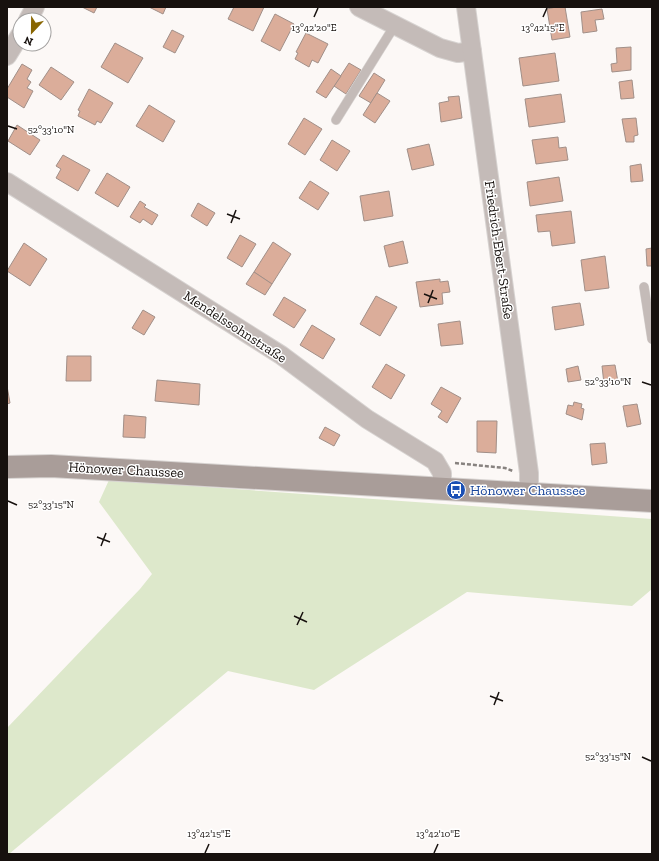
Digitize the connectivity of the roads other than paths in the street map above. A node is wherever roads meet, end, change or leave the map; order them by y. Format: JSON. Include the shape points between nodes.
{"nodes":[{"id":1,"x":359,"y":7,"type":"edge"},
{"id":2,"x":466,"y":7,"type":"edge"},
{"id":3,"x":395,"y":25,"type":"junction"},
{"id":4,"x":472,"y":51,"type":"junction"},
{"id":5,"x":336,"y":120,"type":"dead end"},
{"id":6,"x":7,"y":182,"type":"edge"},
{"id":7,"x":644,"y":287,"type":"dead end"},
{"id":8,"x":652,"y":339,"type":"edge"},
{"id":9,"x":7,"y":467,"type":"edge"},
{"id":10,"x":442,"y":489,"type":"junction"},
{"id":11,"x":529,"y":494,"type":"junction"},
{"id":12,"x":652,"y":501,"type":"edge"}],
"edges":[{"from":1,"to":3,"type":"street"},
{"from":2,"to":4,"type":"street","name":"Friedrich-Ebert-Straße"},
{"from":3,"to":4,"type":"street","via":[[440,48],[458,53]]},
{"from":3,"to":5,"type":"lane"},
{"from":4,"to":11,"type":"street","name":"Friedrich-Ebert-Straße","via":[[529,473]]},
{"from":6,"to":10,"type":"street","name":"Mendelssohnstraße","via":[[281,355],[367,419],[435,461],[442,473]]},
{"from":7,"to":8,"type":"lane"},
{"from":9,"to":10,"type":"street","name":"Hönower Chaussee","via":[[51,466]]},
{"from":10,"to":11,"type":"street","name":"Hönower Chaussee"},
{"from":11,"to":12,"type":"street","name":"Hönower Chaussee"}]}
